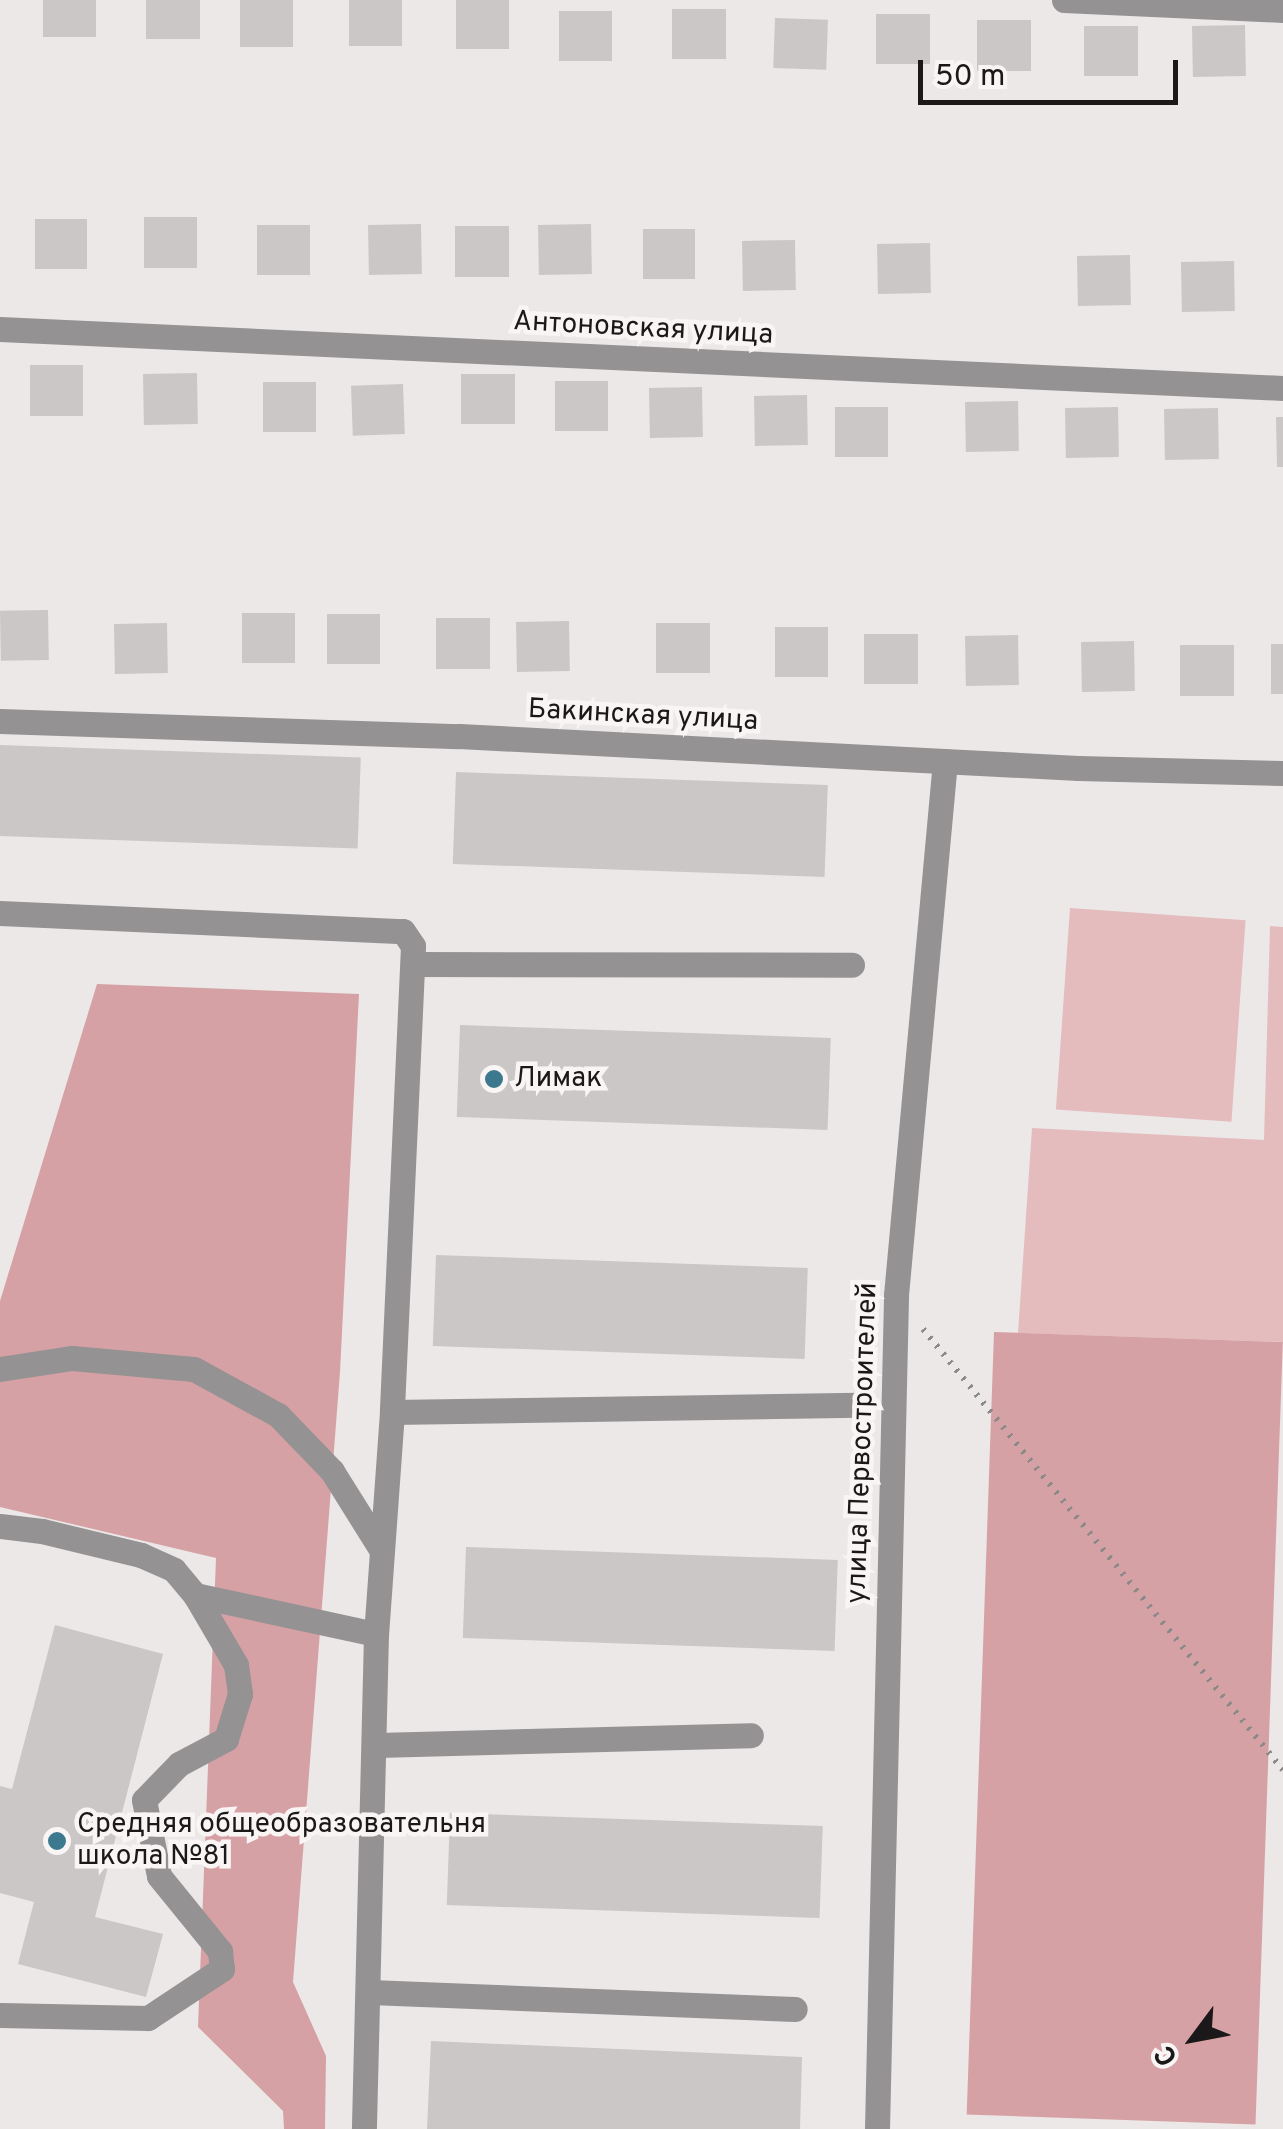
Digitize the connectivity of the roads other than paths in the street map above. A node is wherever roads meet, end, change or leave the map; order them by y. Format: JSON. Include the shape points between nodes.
{"nodes":[{"id":1,"x":1064,"y":0,"type":"edge"},
{"id":2,"x":1283,"y":10,"type":"edge"},
{"id":3,"x":0,"y":329,"type":"edge"},
{"id":4,"x":1283,"y":388,"type":"edge"},
{"id":5,"x":0,"y":721,"type":"edge"},
{"id":6,"x":945,"y":761,"type":"junction"},
{"id":7,"x":1283,"y":773,"type":"edge"},
{"id":8,"x":0,"y":914,"type":"edge"},
{"id":9,"x":414,"y":964,"type":"junction"},
{"id":10,"x":852,"y":965,"type":"dead end"},
{"id":11,"x":0,"y":1369,"type":"edge"},
{"id":12,"x":859,"y":1404,"type":"dead end"},
{"id":13,"x":392,"y":1412,"type":"junction"},
{"id":14,"x":0,"y":1526,"type":"edge"},
{"id":15,"x":382,"y":1551,"type":"junction"},
{"id":16,"x":195,"y":1595,"type":"junction"},
{"id":17,"x":376,"y":1634,"type":"junction"},
{"id":18,"x":750,"y":1735,"type":"dead end"},
{"id":19,"x":377,"y":1745,"type":"junction"},
{"id":20,"x":370,"y":1992,"type":"junction"},
{"id":21,"x":795,"y":2009,"type":"dead end"},
{"id":22,"x":0,"y":2015,"type":"edge"},
{"id":23,"x":364,"y":2129,"type":"edge"},
{"id":24,"x":877,"y":2129,"type":"edge"}],
"edges":[{"from":1,"to":2,"type":"street"},
{"from":3,"to":4,"type":"street","name":"Антоновская улица"},
{"from":5,"to":6,"type":"street","name":"Бакинская улица"},
{"from":6,"to":7,"type":"street","name":"Бакинская улица"},
{"from":6,"to":24,"type":"street","name":"улица Первостроителей","via":[[896,1295]]},
{"from":8,"to":9,"type":"street","via":[[403,931]]},
{"from":9,"to":10,"type":"street"},
{"from":9,"to":13,"type":"street"},
{"from":11,"to":15,"type":"street","via":[[72,1358],[194,1370],[278,1416],[332,1470]]},
{"from":12,"to":13,"type":"street"},
{"from":13,"to":15,"type":"street"},
{"from":14,"to":16,"type":"street","via":[[142,1555],[174,1570]]},
{"from":15,"to":17,"type":"street"},
{"from":16,"to":17,"type":"street"},
{"from":16,"to":22,"type":"street","via":[[236,1664],[240,1694],[226,1739],[179,1764],[144,1800],[158,1876],[220,1951],[222,1969],[148,2018]]},
{"from":17,"to":19,"type":"street"},
{"from":18,"to":19,"type":"street"},
{"from":19,"to":20,"type":"street"},
{"from":20,"to":21,"type":"street"},
{"from":20,"to":23,"type":"street"}]}
